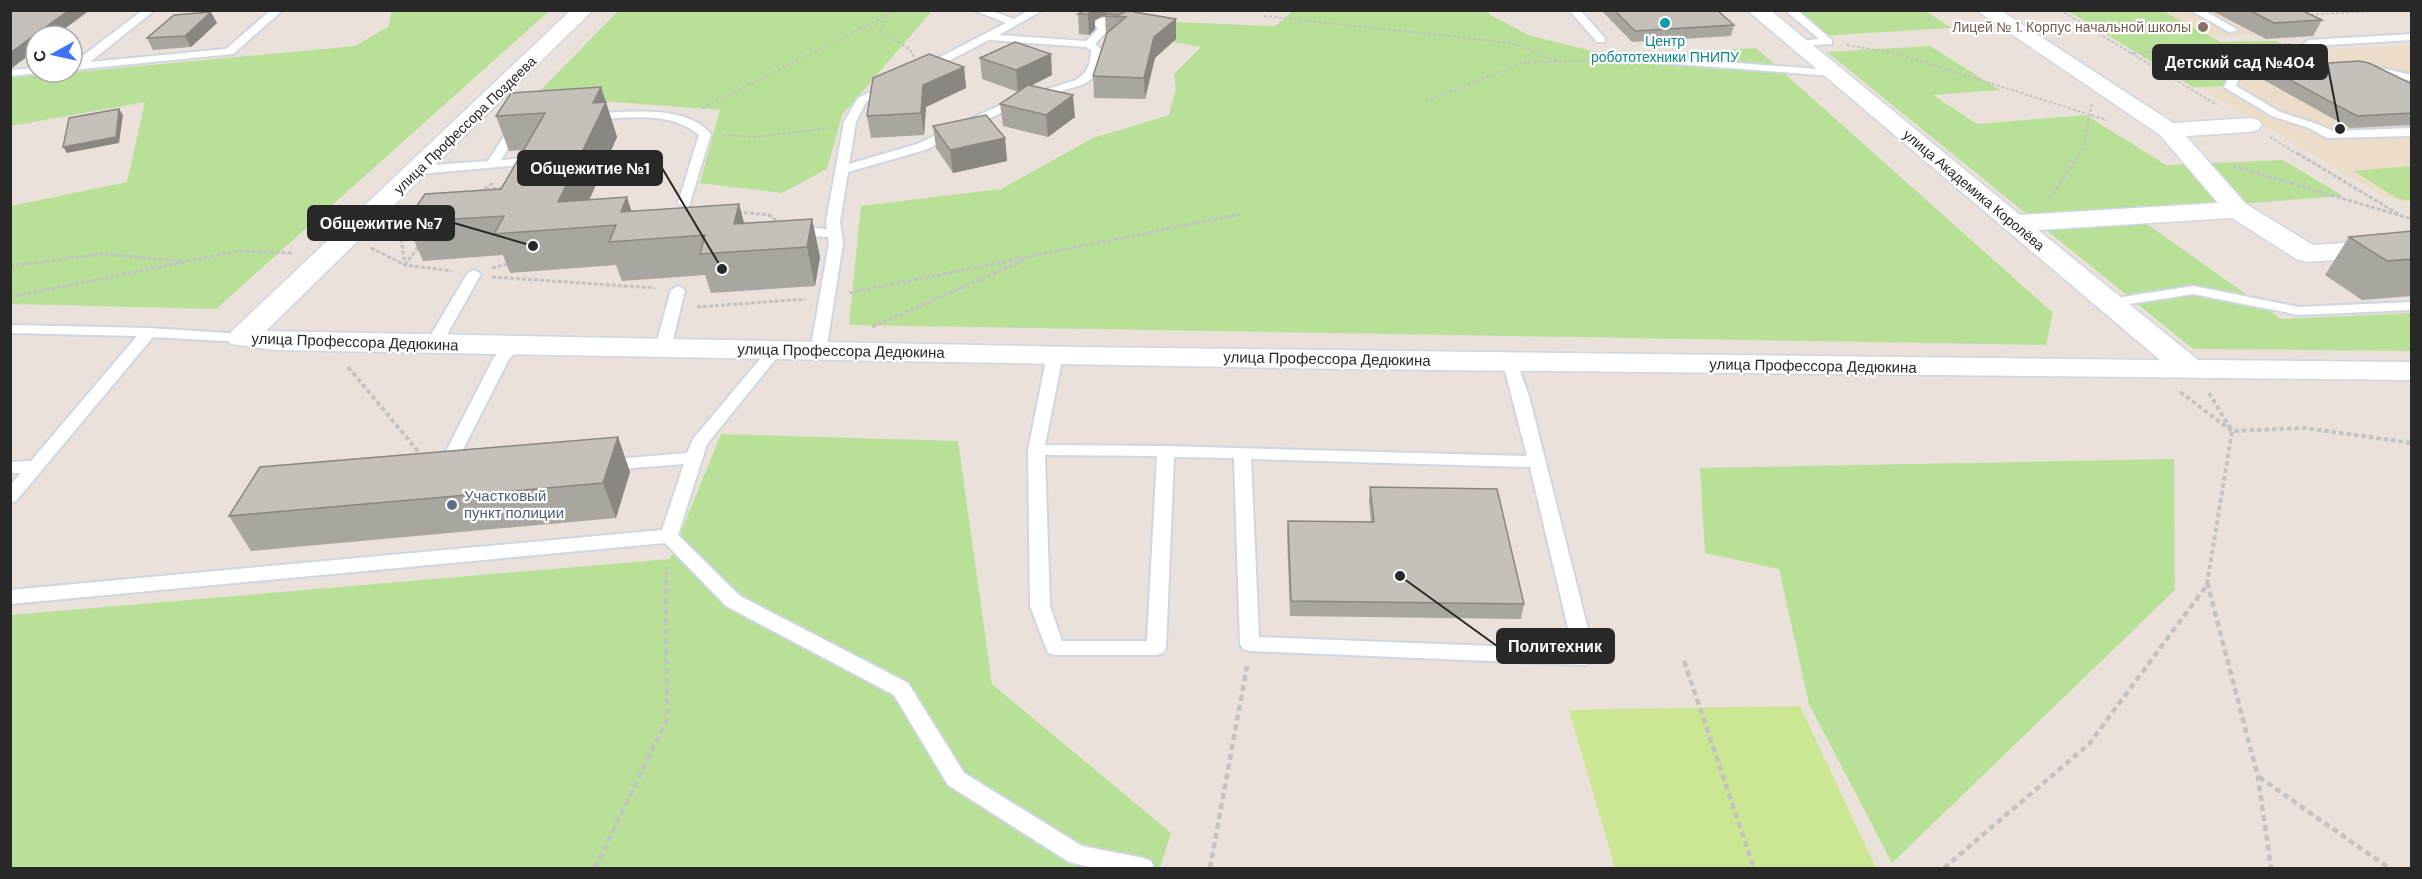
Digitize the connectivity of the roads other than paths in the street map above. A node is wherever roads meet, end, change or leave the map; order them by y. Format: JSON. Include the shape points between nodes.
{"nodes":[{"id":1,"x":150,"y":10,"type":"edge"},
{"id":2,"x":278,"y":10,"type":"edge"},
{"id":3,"x":583,"y":10,"type":"edge"},
{"id":4,"x":978,"y":10,"type":"edge"},
{"id":5,"x":1038,"y":10,"type":"edge"},
{"id":6,"x":1574,"y":10,"type":"edge"},
{"id":7,"x":1757,"y":10,"type":"edge"},
{"id":8,"x":1790,"y":10,"type":"edge"},
{"id":9,"x":1986,"y":10,"type":"edge"},
{"id":10,"x":2195,"y":10,"type":"edge"},
{"id":11,"x":1016,"y":23,"type":"junction"},
{"id":12,"x":1103,"y":29,"type":"edge"},
{"id":13,"x":2233,"y":30,"type":"dead end"},
{"id":14,"x":990,"y":37,"type":"junction"},
{"id":15,"x":2412,"y":37,"type":"edge"},
{"id":16,"x":1601,"y":39,"type":"dead end"},
{"id":17,"x":2309,"y":43,"type":"edge"},
{"id":18,"x":1089,"y":44,"type":"junction"},
{"id":19,"x":1796,"y":44,"type":"junction"},
{"id":20,"x":1631,"y":58,"type":"road end"},
{"id":21,"x":84,"y":60,"type":"edge"},
{"id":22,"x":84,"y":66,"type":"edge"},
{"id":23,"x":2353,"y":67,"type":"edge"},
{"id":24,"x":2297,"y":70,"type":"edge"},
{"id":25,"x":1832,"y":73,"type":"junction"},
{"id":26,"x":2412,"y":78,"type":"edge"},
{"id":27,"x":575,"y":118,"type":"edge"},
{"id":28,"x":530,"y":121,"type":"edge"},
{"id":29,"x":2250,"y":125,"type":"dead end"},
{"id":30,"x":2168,"y":130,"type":"junction"},
{"id":31,"x":2412,"y":132,"type":"edge"},
{"id":32,"x":527,"y":161,"type":"edge"},
{"id":33,"x":492,"y":164,"type":"junction"},
{"id":34,"x":419,"y":170,"type":"junction"},
{"id":35,"x":842,"y":170,"type":"junction"},
{"id":36,"x":684,"y":203,"type":"dead end"},
{"id":37,"x":2236,"y":210,"type":"junction"},
{"id":38,"x":2024,"y":223,"type":"junction"},
{"id":39,"x":786,"y":230,"type":"edge"},
{"id":40,"x":834,"y":233,"type":"junction"},
{"id":41,"x":2412,"y":246,"type":"edge"},
{"id":42,"x":474,"y":273,"type":"road end"},
{"id":43,"x":678,"y":290,"type":"road end"},
{"id":44,"x":2110,"y":303,"type":"junction"},
{"id":45,"x":2412,"y":306,"type":"edge"},
{"id":46,"x":10,"y":329,"type":"edge"},
{"id":47,"x":149,"y":332,"type":"junction"},
{"id":48,"x":242,"y":338,"type":"junction"},
{"id":49,"x":820,"y":340,"type":"junction"},
{"id":50,"x":433,"y":345,"type":"junction"},
{"id":51,"x":513,"y":347,"type":"junction"},
{"id":52,"x":663,"y":348,"type":"junction"},
{"id":53,"x":774,"y":350,"type":"junction"},
{"id":54,"x":1055,"y":355,"type":"junction"},
{"id":55,"x":1511,"y":363,"type":"junction"},
{"id":56,"x":2412,"y":370,"type":"edge"},
{"id":57,"x":2190,"y":382,"type":"junction"},
{"id":58,"x":1036,"y":450,"type":"junction"},
{"id":59,"x":1166,"y":451,"type":"junction"},
{"id":60,"x":1242,"y":454,"type":"junction"},
{"id":61,"x":694,"y":458,"type":"junction"},
{"id":62,"x":1537,"y":462,"type":"junction"},
{"id":63,"x":37,"y":466,"type":"junction"},
{"id":64,"x":591,"y":466,"type":"edge"},
{"id":65,"x":10,"y":468,"type":"edge"},
{"id":66,"x":464,"y":476,"type":"edge"},
{"id":67,"x":10,"y":497,"type":"edge"},
{"id":68,"x":669,"y":536,"type":"junction"},
{"id":69,"x":10,"y":597,"type":"edge"},
{"id":70,"x":1143,"y":868,"type":"edge"}],
"edges":[{"from":1,"to":21,"type":"lane"},
{"from":2,"to":22,"type":"lane","via":[[229,52]]},
{"from":3,"to":34,"type":"street","name":"улица Профессора Поздеева"},
{"from":4,"to":11,"type":"lane"},
{"from":5,"to":11,"type":"lane"},
{"from":6,"to":16,"type":"lane"},
{"from":7,"to":19,"type":"street","name":"улица Академика Королёва"},
{"from":8,"to":19,"type":"lane","via":[[1828,42]]},
{"from":9,"to":30,"type":"street"},
{"from":10,"to":13,"type":"lane"},
{"from":11,"to":14,"type":"lane"},
{"from":12,"to":18,"type":"lane"},
{"from":14,"to":18,"type":"lane"},
{"from":14,"to":35,"type":"lane","via":[[862,100],[850,125]]},
{"from":15,"to":17,"type":"lane"},
{"from":18,"to":35,"type":"lane","via":[[1096,49],[1095,66],[1080,82],[1011,104],[921,147]]},
{"from":19,"to":25,"type":"street","name":"улица Академика Королёва"},
{"from":20,"to":25,"type":"lane"},
{"from":23,"to":26,"type":"lane"},
{"from":24,"to":31,"type":"lane","via":[[2235,75],[2230,87],[2277,114],[2331,135]]},
{"from":25,"to":38,"type":"street","name":"улица Академика Королёва"},
{"from":27,"to":36,"type":"lane","via":[[644,114],[698,126],[705,134]]},
{"from":28,"to":33,"type":"lane","via":[[518,122]]},
{"from":29,"to":30,"type":"street"},
{"from":30,"to":37,"type":"street"},
{"from":32,"to":33,"type":"lane"},
{"from":33,"to":34,"type":"lane"},
{"from":34,"to":48,"type":"street","name":"улица Профессора Поздеева"},
{"from":35,"to":40,"type":"lane"},
{"from":37,"to":38,"type":"street"},
{"from":37,"to":41,"type":"street","via":[[2307,254]]},
{"from":38,"to":44,"type":"street","name":"улица Академика Королёва"},
{"from":39,"to":40,"type":"lane"},
{"from":40,"to":49,"type":"lane","via":[[836,243]]},
{"from":42,"to":50,"type":"lane"},
{"from":43,"to":52,"type":"lane"},
{"from":44,"to":45,"type":"lane","via":[[2193,290],[2299,311]]},
{"from":44,"to":57,"type":"street","name":"улица Академика Королёва"},
{"from":46,"to":47,"type":"lane"},
{"from":47,"to":48,"type":"lane"},
{"from":47,"to":63,"type":"lane"},
{"from":48,"to":50,"type":"street","name":"улица Профессора Дедюкина"},
{"from":49,"to":53,"type":"street","name":"улица Профессора Дедюкина"},
{"from":49,"to":54,"type":"street","name":"улица Профессора Дедюкина"},
{"from":50,"to":51,"type":"street","name":"улица Профессора Дедюкина"},
{"from":51,"to":52,"type":"street","name":"улица Профессора Дедюкина"},
{"from":51,"to":66,"type":"lane","via":[[502,357],[441,478]]},
{"from":52,"to":53,"type":"street","name":"улица Профессора Дедюкина"},
{"from":53,"to":61,"type":"lane","via":[[699,444]]},
{"from":54,"to":55,"type":"street","name":"улица Профессора Дедюкина"},
{"from":54,"to":58,"type":"lane"},
{"from":55,"to":57,"type":"street","name":"улица Профессора Дедюкина"},
{"from":55,"to":62,"type":"lane"},
{"from":56,"to":57,"type":"street","name":"улица Профессора Дедюкина"},
{"from":58,"to":59,"type":"lane"},
{"from":58,"to":59,"type":"lane","via":[[1041,606],[1055,648],[1156,648]]},
{"from":59,"to":60,"type":"lane"},
{"from":60,"to":62,"type":"lane"},
{"from":60,"to":62,"type":"lane","via":[[1250,645],[1586,657]]},
{"from":61,"to":64,"type":"lane"},
{"from":61,"to":68,"type":"lane"},
{"from":63,"to":65,"type":"lane"},
{"from":63,"to":67,"type":"lane"},
{"from":68,"to":69,"type":"lane"},
{"from":68,"to":70,"type":"lane","via":[[734,601],[901,689],[956,779],[1077,855]]}]}
